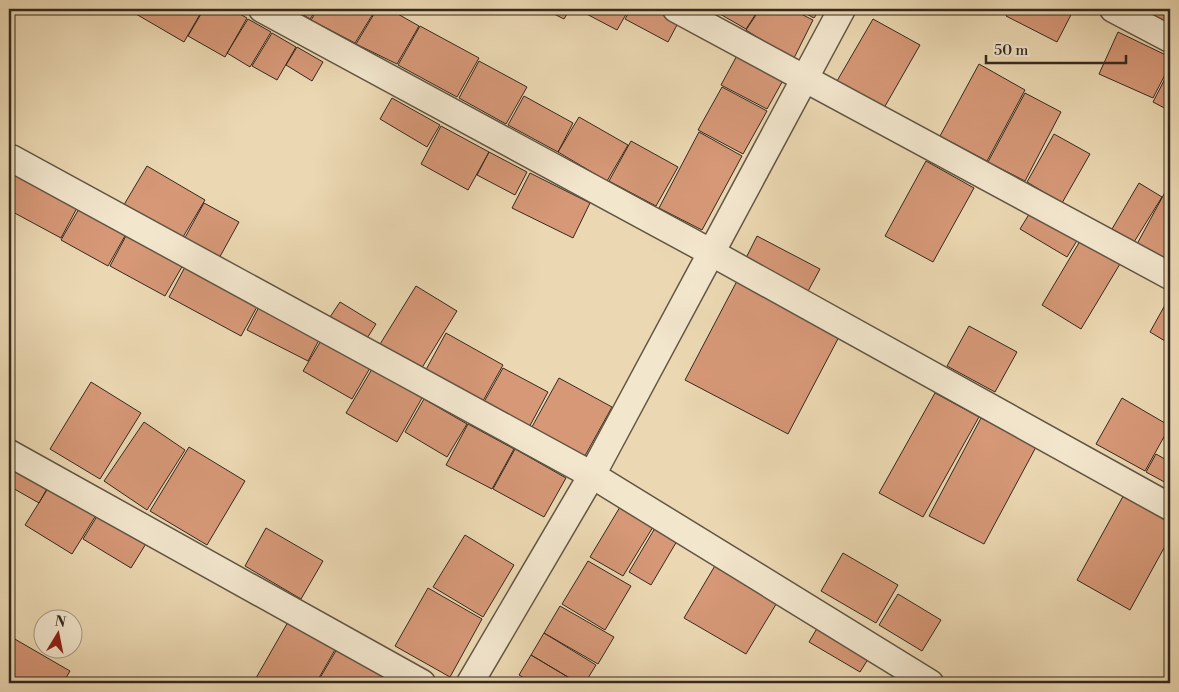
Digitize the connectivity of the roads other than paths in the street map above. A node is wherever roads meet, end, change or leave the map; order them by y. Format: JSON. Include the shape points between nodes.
{"nodes":[{"id":1,"x":262,"y":9,"type":"edge"},
{"id":2,"x":676,"y":9,"type":"edge"},
{"id":3,"x":842,"y":9,"type":"edge"},
{"id":4,"x":1112,"y":9,"type":"edge"},
{"id":5,"x":1170,"y":40,"type":"edge"},
{"id":6,"x":805,"y":78,"type":"junction"},
{"id":7,"x":11,"y":158,"type":"dead end"},
{"id":8,"x":712,"y":253,"type":"junction"},
{"id":9,"x":1170,"y":276,"type":"edge"},
{"id":10,"x":9,"y":453,"type":"edge"},
{"id":11,"x":592,"y":475,"type":"junction"},
{"id":12,"x":1170,"y":507,"type":"edge"},
{"id":13,"x":422,"y":683,"type":"edge"},
{"id":14,"x":470,"y":683,"type":"edge"},
{"id":15,"x":930,"y":683,"type":"edge"}],
"edges":[{"from":1,"to":8,"type":"street"},
{"from":2,"to":6,"type":"street"},
{"from":3,"to":6,"type":"street"},
{"from":4,"to":5,"type":"street"},
{"from":6,"to":8,"type":"street"},
{"from":6,"to":9,"type":"street"},
{"from":7,"to":11,"type":"street"},
{"from":8,"to":11,"type":"street"},
{"from":8,"to":12,"type":"street"},
{"from":10,"to":13,"type":"street"},
{"from":11,"to":14,"type":"street"},
{"from":11,"to":15,"type":"street"}]}
